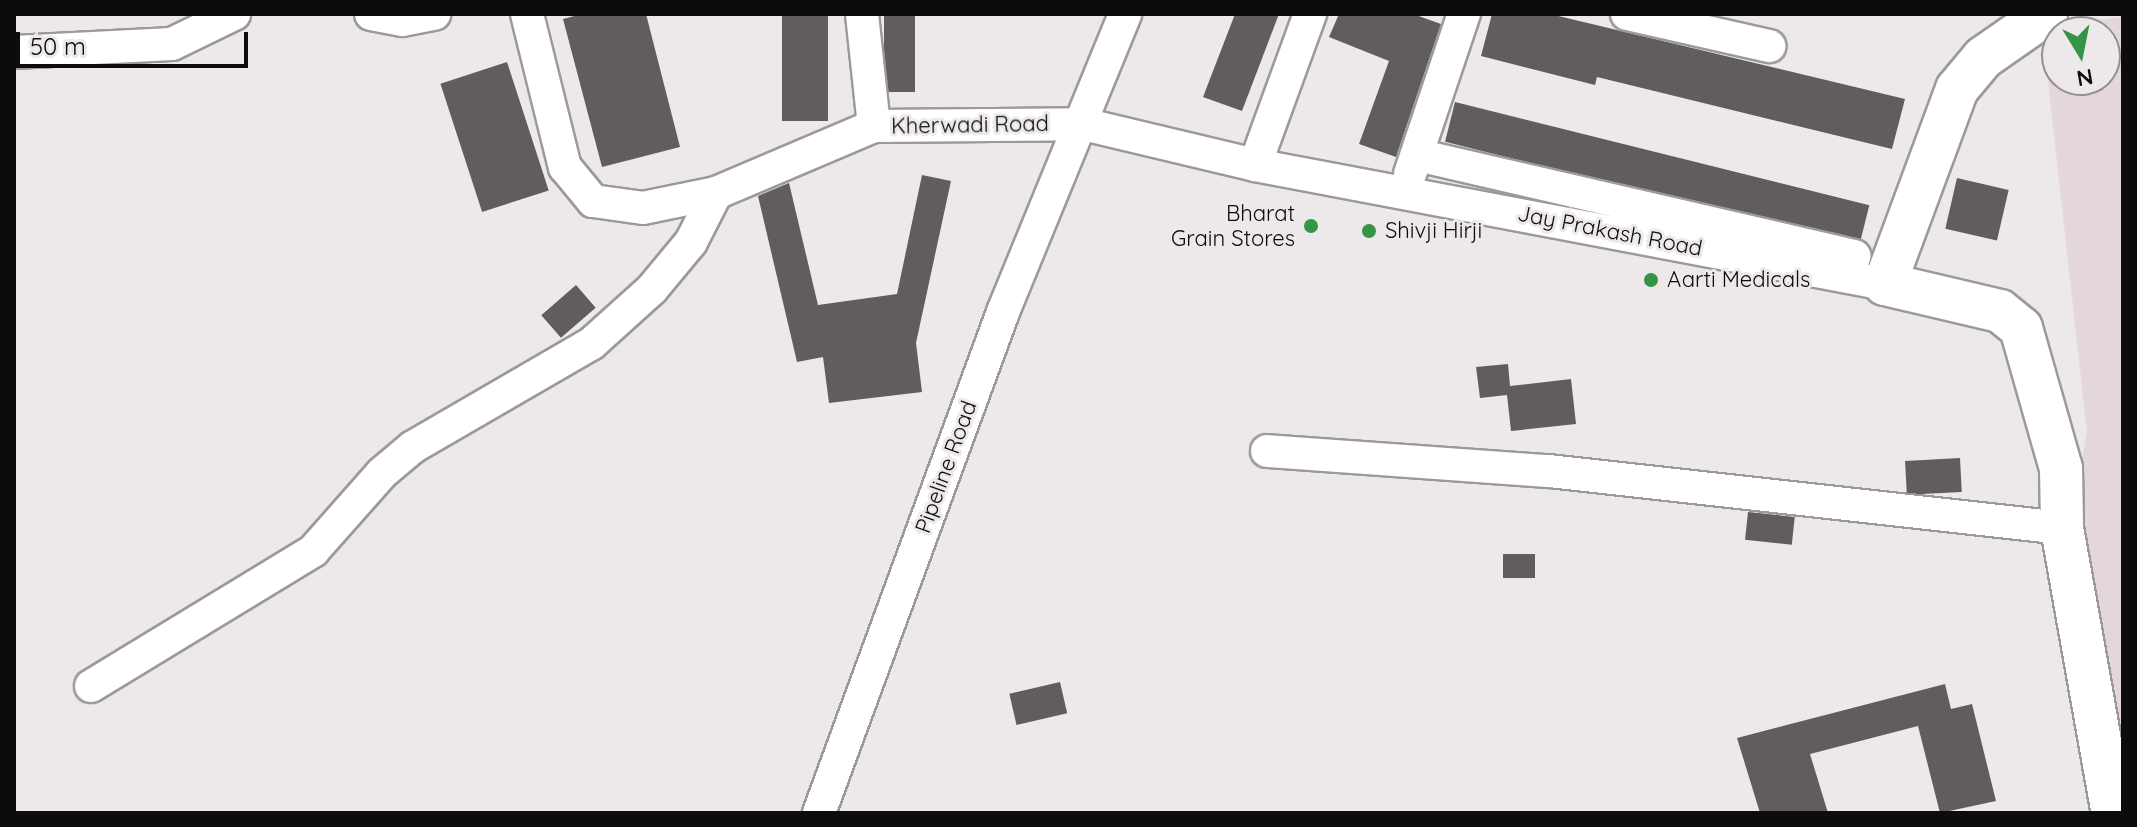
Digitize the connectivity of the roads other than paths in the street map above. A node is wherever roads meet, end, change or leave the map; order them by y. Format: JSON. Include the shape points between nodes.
{"nodes":[{"id":1,"x":234,"y":14,"type":"edge"},
{"id":2,"x":371,"y":14,"type":"edge"},
{"id":3,"x":434,"y":14,"type":"edge"},
{"id":4,"x":527,"y":14,"type":"edge"},
{"id":5,"x":862,"y":14,"type":"edge"},
{"id":6,"x":1125,"y":14,"type":"edge"},
{"id":7,"x":1310,"y":14,"type":"edge"},
{"id":8,"x":1464,"y":14,"type":"edge"},
{"id":9,"x":1627,"y":14,"type":"edge"},
{"id":10,"x":2046,"y":14,"type":"edge"},
{"id":11,"x":1769,"y":46,"type":"dead end"},
{"id":12,"x":14,"y":52,"type":"edge"},
{"id":13,"x":1083,"y":124,"type":"junction"},
{"id":14,"x":874,"y":126,"type":"junction"},
{"id":15,"x":1417,"y":155,"type":"junction"},
{"id":16,"x":1255,"y":165,"type":"junction"},
{"id":17,"x":1405,"y":191,"type":"junction"},
{"id":18,"x":716,"y":193,"type":"junction"},
{"id":19,"x":1870,"y":270,"type":"junction"},
{"id":20,"x":1267,"y":451,"type":"dead end"},
{"id":21,"x":2062,"y":528,"type":"junction"},
{"id":22,"x":91,"y":686,"type":"dead end"},
{"id":23,"x":819,"y":813,"type":"edge"},
{"id":24,"x":2113,"y":813,"type":"edge"}],
"edges":[{"from":1,"to":12,"type":"street","via":[[172,44]]},
{"from":2,"to":3,"type":"street","via":[[402,20]]},
{"from":4,"to":18,"type":"street","via":[[565,167],[593,201],[643,208]]},
{"from":5,"to":14,"type":"street","name":"Kherwadi Road"},
{"from":6,"to":13,"type":"street","name":"Pipeline Road"},
{"from":7,"to":16,"type":"street"},
{"from":8,"to":15,"type":"street"},
{"from":9,"to":11,"type":"street"},
{"from":10,"to":19,"type":"street","via":[[1983,58],[1957,89]]},
{"from":13,"to":14,"type":"street","name":"Kherwadi Road"},
{"from":13,"to":16,"type":"street","name":"Jay Prakash Road"},
{"from":13,"to":23,"type":"street","name":"Pipeline Road","via":[[1003,312]]},
{"from":14,"to":18,"type":"street"},
{"from":15,"to":17,"type":"street"},
{"from":15,"to":19,"type":"street"},
{"from":16,"to":17,"type":"street","name":"Jay Prakash Road"},
{"from":17,"to":19,"type":"street","name":"Jay Prakash Road"},
{"from":18,"to":22,"type":"street","via":[[691,242],[652,289],[591,344],[413,447],[382,473],[313,551]]},
{"from":19,"to":21,"type":"street","name":"Jay Prakash Road","via":[[2000,311],[2021,328],[2061,468]]},
{"from":20,"to":21,"type":"street","via":[[1549,471]]},
{"from":21,"to":24,"type":"street","name":"Jay Prakash Road"}]}
